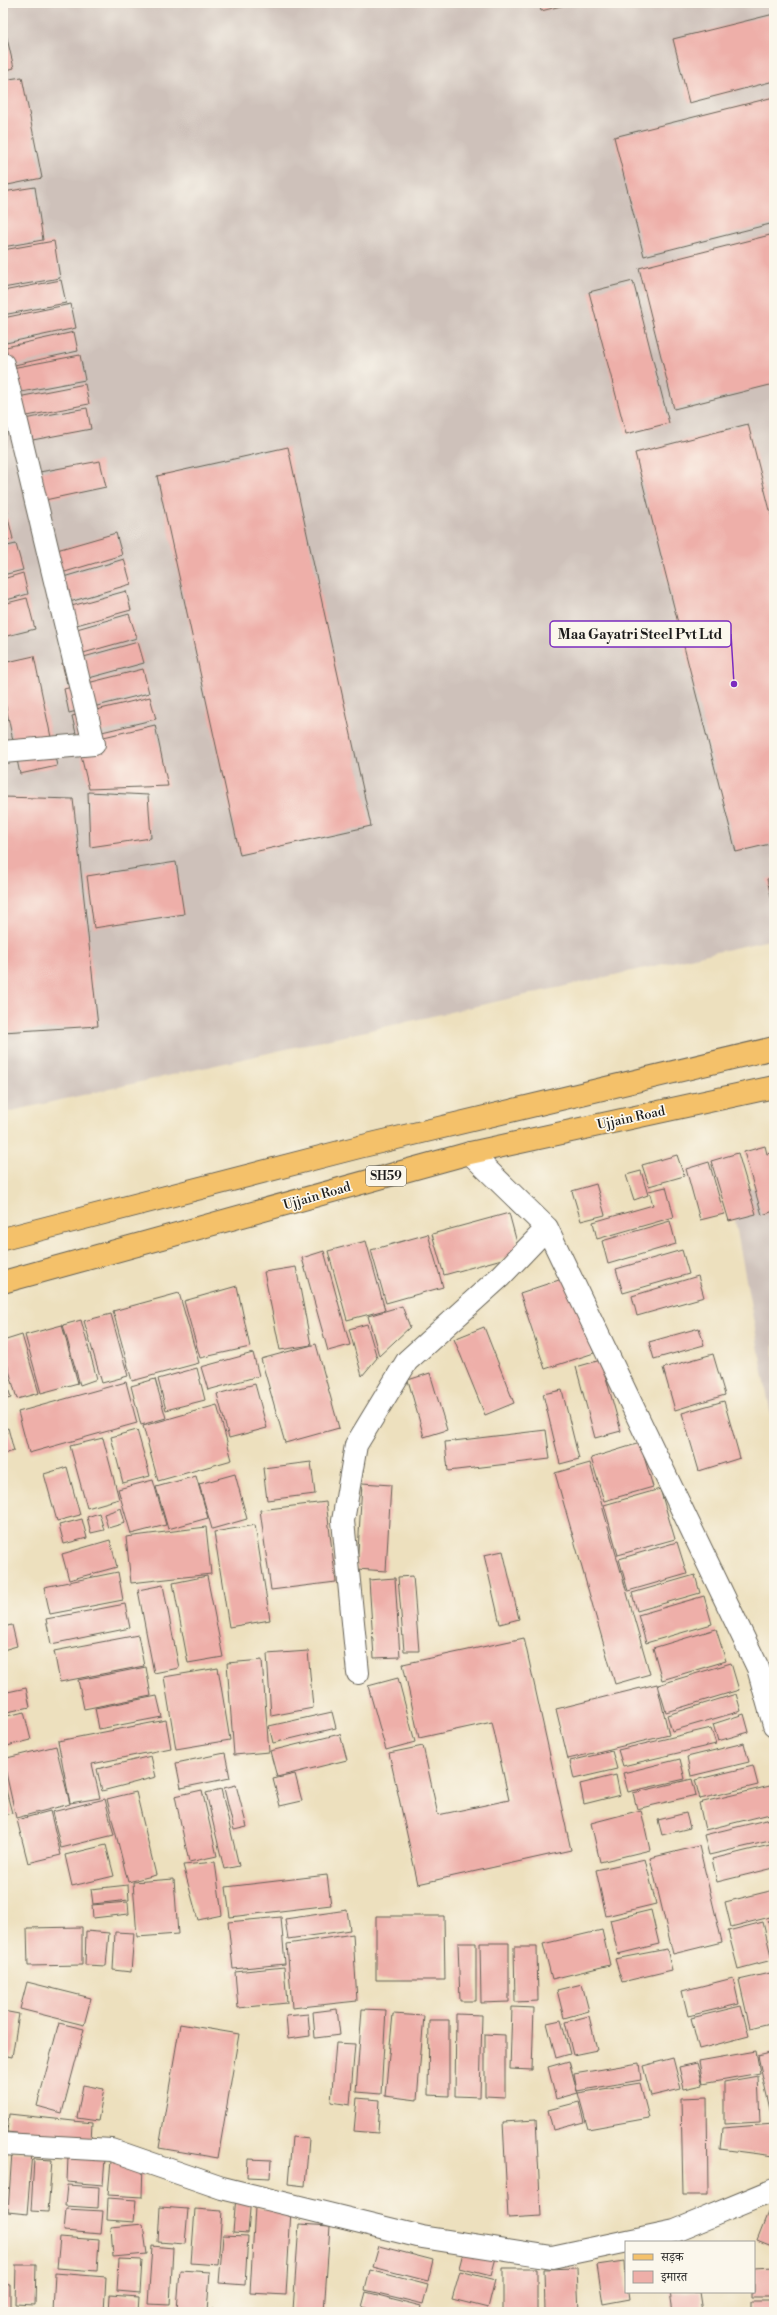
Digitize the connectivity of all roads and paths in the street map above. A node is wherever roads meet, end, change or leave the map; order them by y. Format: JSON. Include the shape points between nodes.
{"nodes":[{"id":1,"x":3,"y":364,"type":"edge"},
{"id":2,"x":3,"y":752,"type":"edge"},
{"id":3,"x":774,"y":1048,"type":"edge"},
{"id":4,"x":774,"y":1087,"type":"edge"},
{"id":5,"x":470,"y":1153,"type":"junction"},
{"id":6,"x":547,"y":1228,"type":"junction"},
{"id":7,"x":3,"y":1239,"type":"edge"},
{"id":8,"x":3,"y":1282,"type":"edge"},
{"id":9,"x":358,"y":1673,"type":"dead end"},
{"id":10,"x":774,"y":1725,"type":"edge"},
{"id":11,"x":3,"y":2144,"type":"edge"},
{"id":12,"x":774,"y":2190,"type":"edge"},
{"id":13,"x":628,"y":2241,"type":"edge"},
{"id":14,"x":625,"y":2242,"type":"edge"}],
"edges":[{"from":1,"to":2,"type":"street","via":[[94,744]]},
{"from":3,"to":7,"type":"main road","via":[[359,1147]]},
{"from":4,"to":5,"type":"main road","name":"Ujjain Road","number":"SH59"},
{"from":5,"to":6,"type":"street"},
{"from":5,"to":8,"type":"main road","name":"Ujjain Road","number":"SH59"},
{"from":6,"to":9,"type":"street","via":[[501,1276],[407,1361],[356,1445],[343,1521]]},
{"from":6,"to":10,"type":"street","via":[[758,1668]]},
{"from":11,"to":14,"type":"street","via":[[112,2150],[222,2188],[422,2236],[552,2257]]},
{"from":12,"to":13,"type":"street","via":[[675,2231]]}]}
